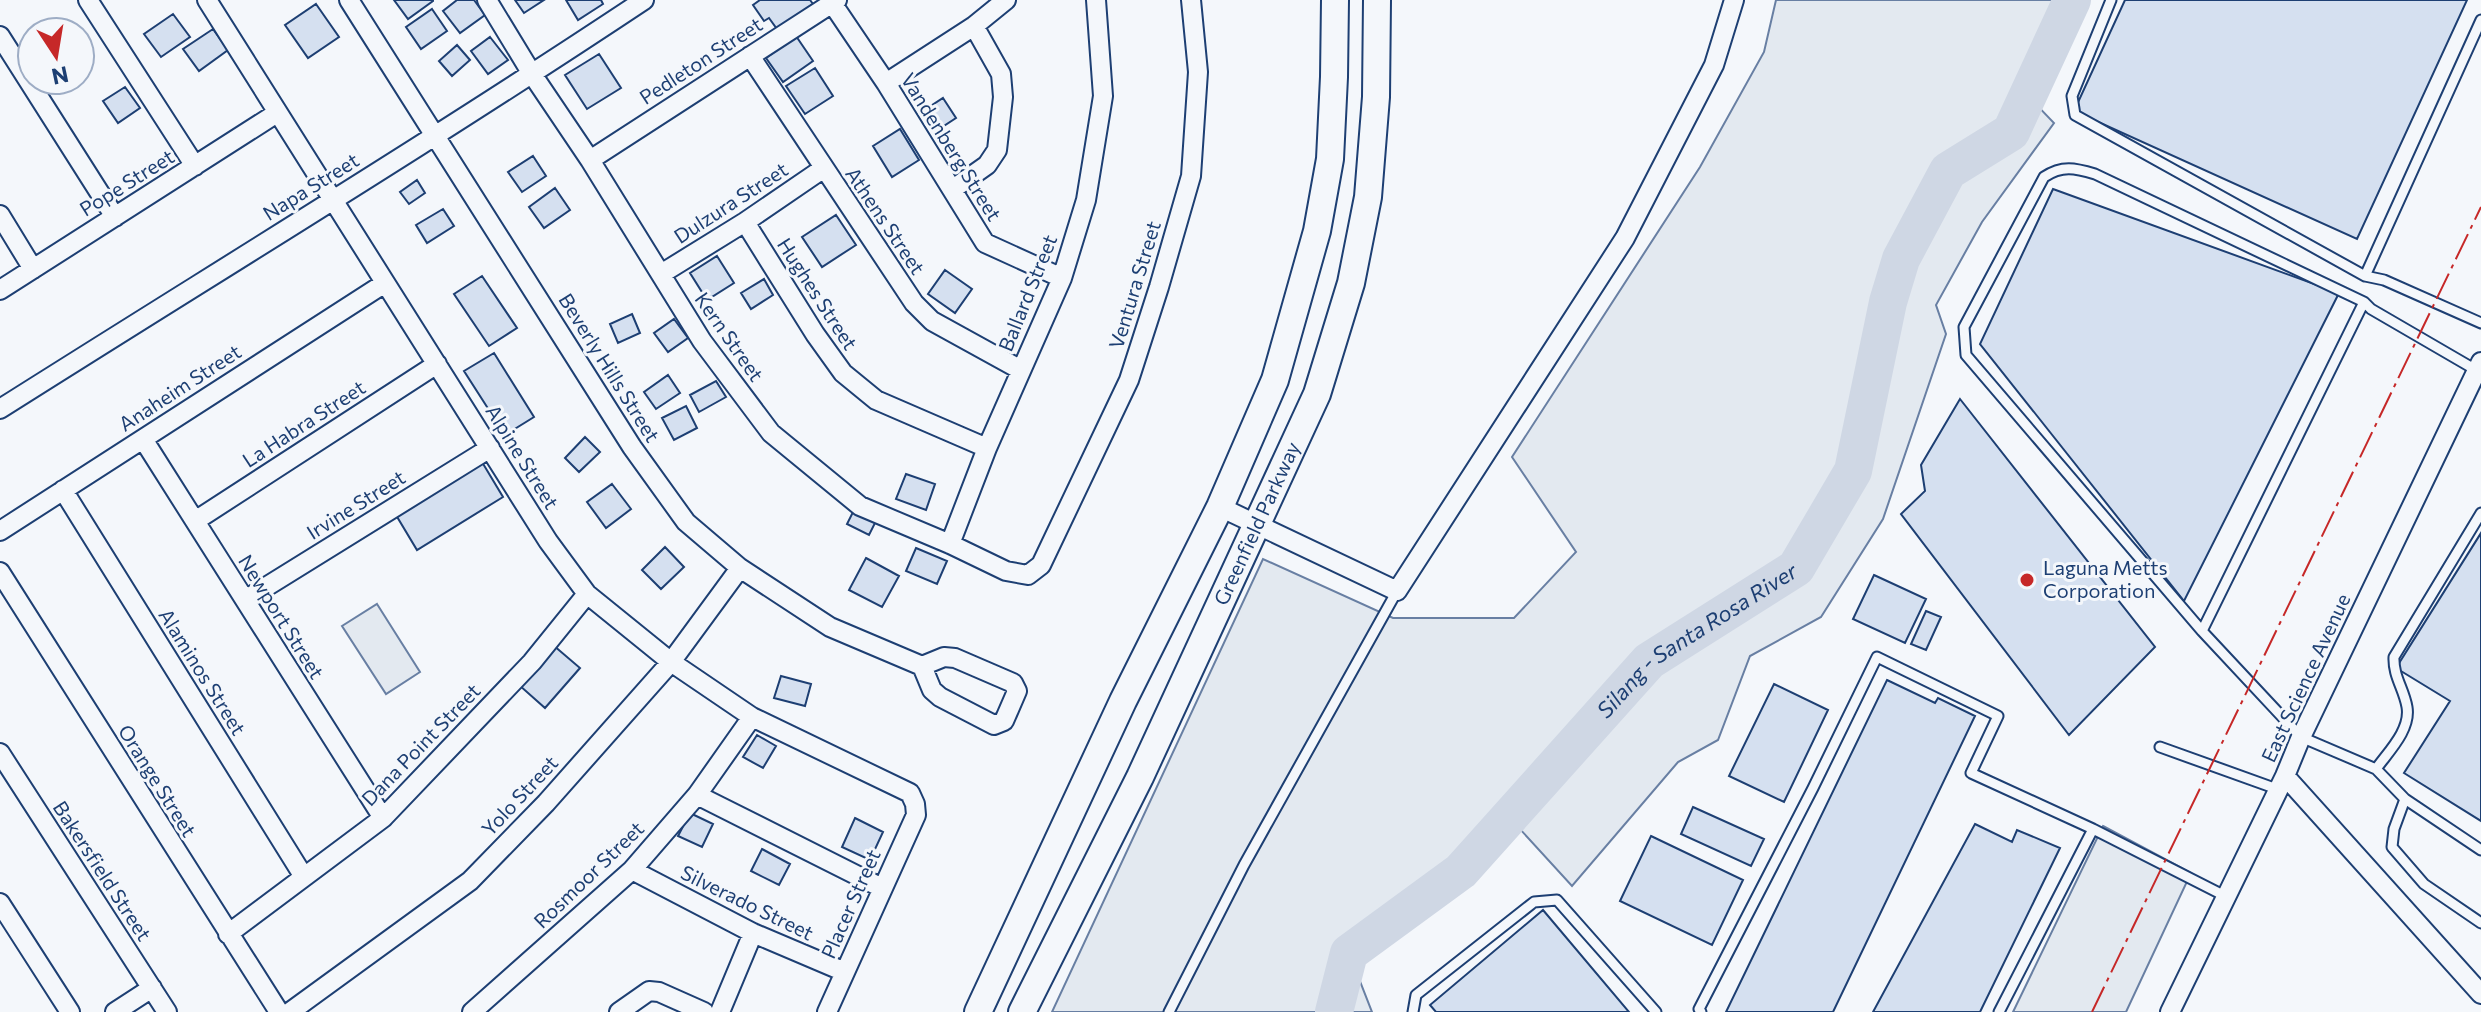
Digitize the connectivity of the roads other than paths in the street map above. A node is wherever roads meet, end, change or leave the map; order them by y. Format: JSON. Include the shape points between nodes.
{"nodes":[{"id":1,"x":88,"y":0,"type":"edge"},
{"id":2,"x":207,"y":0,"type":"edge"},
{"id":3,"x":349,"y":0,"type":"edge"},
{"id":4,"x":487,"y":0,"type":"edge"},
{"id":5,"x":644,"y":0,"type":"edge"},
{"id":6,"x":1006,"y":0,"type":"edge"},
{"id":7,"x":1096,"y":0,"type":"edge"},
{"id":8,"x":1191,"y":0,"type":"edge"},
{"id":9,"x":1335,"y":0,"type":"edge"},
{"id":10,"x":1377,"y":0,"type":"edge"},
{"id":11,"x":1734,"y":0,"type":"edge"},
{"id":12,"x":2111,"y":0,"type":"edge"},
{"id":13,"x":834,"y":2,"type":"edge"},
{"id":14,"x":2481,"y":20,"type":"edge"},
{"id":15,"x":974,"y":26,"type":"junction"},
{"id":16,"x":0,"y":36,"type":"edge"},
{"id":17,"x":750,"y":56,"type":"junction"},
{"id":18,"x":532,"y":74,"type":"junction"},
{"id":19,"x":886,"y":83,"type":"junction"},
{"id":20,"x":277,"y":113,"type":"junction"},
{"id":21,"x":436,"y":136,"type":"junction"},
{"id":22,"x":590,"y":160,"type":"junction"},
{"id":23,"x":195,"y":166,"type":"junction"},
{"id":24,"x":824,"y":168,"type":"junction"},
{"id":25,"x":953,"y":189,"type":"junction"},
{"id":26,"x":333,"y":198,"type":"junction"},
{"id":27,"x":0,"y":215,"type":"edge"},
{"id":28,"x":115,"y":217,"type":"junction"},
{"id":29,"x":745,"y":222,"type":"junction"},
{"id":30,"x":33,"y":269,"type":"junction"},
{"id":31,"x":661,"y":274,"type":"junction"},
{"id":32,"x":2365,"y":276,"type":"junction"},
{"id":33,"x":1062,"y":278,"type":"junction"},
{"id":34,"x":385,"y":283,"type":"junction"},
{"id":35,"x":0,"y":290,"type":"edge"},
{"id":36,"x":2364,"y":302,"type":"junction"},
{"id":37,"x":2481,"y":323,"type":"edge"},
{"id":38,"x":437,"y":364,"type":"junction"},
{"id":39,"x":2478,"y":366,"type":"edge"},
{"id":40,"x":1021,"y":370,"type":"junction"},
{"id":41,"x":0,"y":409,"type":"edge"},
{"id":42,"x":143,"y":439,"type":"junction"},
{"id":43,"x":490,"y":448,"type":"junction"},
{"id":44,"x":987,"y":448,"type":"junction"},
{"id":45,"x":63,"y":490,"type":"junction"},
{"id":46,"x":1220,"y":507,"type":"junction"},
{"id":47,"x":2481,"y":513,"type":"edge"},
{"id":48,"x":195,"y":521,"type":"junction"},
{"id":49,"x":1255,"y":524,"type":"junction"},
{"id":50,"x":0,"y":531,"type":"edge"},
{"id":51,"x":950,"y":544,"type":"junction"},
{"id":52,"x":1041,"y":565,"type":"joint"},
{"id":53,"x":740,"y":568,"type":"junction"},
{"id":54,"x":0,"y":572,"type":"edge"},
{"id":55,"x":1397,"y":591,"type":"junction"},
{"id":56,"x":587,"y":594,"type":"junction"},
{"id":57,"x":245,"y":600,"type":"junction"},
{"id":58,"x":2202,"y":631,"type":"junction"},
{"id":59,"x":671,"y":662,"type":"junction"},
{"id":60,"x":922,"y":666,"type":"junction"},
{"id":61,"x":752,"y":717,"type":"junction"},
{"id":62,"x":2301,"y":737,"type":"junction"},
{"id":63,"x":2160,"y":747,"type":"dead end"},
{"id":64,"x":0,"y":753,"type":"edge"},
{"id":65,"x":2376,"y":769,"type":"junction"},
{"id":66,"x":2281,"y":782,"type":"junction"},
{"id":67,"x":697,"y":795,"type":"junction"},
{"id":68,"x":2405,"y":799,"type":"junction"},
{"id":69,"x":916,"y":815,"type":"joint"},
{"id":70,"x":383,"y":818,"type":"junction"},
{"id":71,"x":2093,"y":829,"type":"junction"},
{"id":72,"x":2481,"y":850,"type":"edge"},
{"id":73,"x":632,"y":870,"type":"junction"},
{"id":74,"x":304,"y":877,"type":"junction"},
{"id":75,"x":882,"y":888,"type":"junction"},
{"id":76,"x":2225,"y":896,"type":"junction"},
{"id":77,"x":0,"y":903,"type":"edge"},
{"id":78,"x":2481,"y":923,"type":"edge"},
{"id":79,"x":753,"y":933,"type":"junction"},
{"id":80,"x":228,"y":934,"type":"junction"},
{"id":81,"x":845,"y":972,"type":"junction"},
{"id":82,"x":152,"y":988,"type":"junction"},
{"id":83,"x":2481,"y":994,"type":"edge"},
{"id":84,"x":483,"y":1009,"type":"edge"},
{"id":85,"x":70,"y":1012,"type":"edge"},
{"id":86,"x":115,"y":1012,"type":"edge"},
{"id":87,"x":167,"y":1012,"type":"edge"},
{"id":88,"x":279,"y":1012,"type":"edge"},
{"id":89,"x":290,"y":1012,"type":"edge"},
{"id":90,"x":619,"y":1012,"type":"edge"},
{"id":91,"x":704,"y":1012,"type":"edge"},
{"id":92,"x":720,"y":1012,"type":"edge"},
{"id":93,"x":827,"y":1012,"type":"edge"},
{"id":94,"x":978,"y":1012,"type":"edge"},
{"id":95,"x":1022,"y":1012,"type":"edge"},
{"id":96,"x":1169,"y":1012,"type":"edge"},
{"id":97,"x":1413,"y":1012,"type":"edge"},
{"id":98,"x":1656,"y":1012,"type":"edge"},
{"id":99,"x":1701,"y":1012,"type":"edge"},
{"id":100,"x":1999,"y":1012,"type":"edge"},
{"id":101,"x":2170,"y":1012,"type":"edge"}],
"edges":[{"from":1,"to":23,"type":"street"},
{"from":2,"to":20,"type":"street","name":"Alpine Street"},
{"from":3,"to":21,"type":"street","name":"Beverly Hills Street"},
{"from":4,"to":18,"type":"street","name":"Kern Street"},
{"from":5,"to":18,"type":"street","name":"Napa Street"},
{"from":6,"to":15,"type":"street"},
{"from":7,"to":33,"type":"street","name":"Ballard Street","via":[[1103,96],[1086,200]]},
{"from":8,"to":52,"type":"street","name":"Ventura Street","via":[[1198,72],[1191,176],[1129,380]]},
{"from":9,"to":46,"type":"main road","name":"Greenfield Parkway","via":[[1330,159],[1317,231],[1275,380]]},
{"from":10,"to":49,"type":"main road","name":"Greenfield Parkway","via":[[1368,197],[1351,283],[1317,394]]},
{"from":11,"to":55,"type":"street","via":[[1714,65],[1625,238]]},
{"from":12,"to":32,"type":"lane","via":[[2072,96],[2075,115]]},
{"from":13,"to":17,"type":"street","name":"Pedleton Street"},
{"from":13,"to":19,"type":"street","name":"Vandenberg Street"},
{"from":14,"to":32,"type":"lane"},
{"from":15,"to":19,"type":"street"},
{"from":15,"to":25,"type":"street","via":[[1001,74],[997,150],[987,165]]},
{"from":16,"to":28,"type":"street"},
{"from":17,"to":22,"type":"street","name":"Pedleton Street"},
{"from":17,"to":24,"type":"street","name":"Athens Street"},
{"from":18,"to":21,"type":"street","name":"Napa Street"},
{"from":18,"to":22,"type":"street","name":"Kern Street"},
{"from":19,"to":25,"type":"street","name":"Vandenberg Street"},
{"from":20,"to":23,"type":"street","name":"Pope Street"},
{"from":20,"to":26,"type":"street","name":"Alpine Street"},
{"from":21,"to":26,"type":"street","name":"Napa Street"},
{"from":21,"to":53,"type":"street","name":"Beverly Hills Street","via":[[632,447],[686,522]]},
{"from":22,"to":31,"type":"street","name":"Kern Street"},
{"from":23,"to":28,"type":"street","name":"Pope Street"},
{"from":24,"to":29,"type":"street","name":"Dulzura Street"},
{"from":24,"to":40,"type":"street","name":"Athens Street","via":[[914,303],[932,321]]},
{"from":25,"to":33,"type":"street","name":"Vandenberg Street","via":[[985,243]]},
{"from":26,"to":34,"type":"street","name":"Alpine Street"},
{"from":26,"to":41,"type":"street","name":"Napa Street"},
{"from":27,"to":30,"type":"street"},
{"from":28,"to":30,"type":"street","name":"Pope Street"},
{"from":29,"to":31,"type":"street","name":"Dulzura Street"},
{"from":29,"to":44,"type":"street","name":"Hughes Street","via":[[843,373],[876,400]]},
{"from":30,"to":35,"type":"street","name":"Pope Street"},
{"from":31,"to":51,"type":"street","name":"Kern Street","via":[[702,341],[771,433],[860,506]]},
{"from":32,"to":37,"type":"lane"},
{"from":33,"to":40,"type":"street","name":"Ballard Street"},
{"from":34,"to":38,"type":"street","name":"Alpine Street"},
{"from":34,"to":42,"type":"street","name":"Anaheim Street"},
{"from":36,"to":39,"type":"lane"},
{"from":36,"to":58,"type":"lane"},
{"from":36,"to":58,"type":"lane","via":[[2095,174],[2072,168],[2044,177],[1964,327],[1966,355]]},
{"from":38,"to":43,"type":"street","name":"Alpine Street"},
{"from":38,"to":48,"type":"street","name":"La Habra Street"},
{"from":39,"to":62,"type":"street","name":"East Science Avenue"},
{"from":40,"to":44,"type":"street","name":"Ballard Street"},
{"from":42,"to":45,"type":"street","name":"Anaheim Street"},
{"from":42,"to":48,"type":"street","name":"Newport Street"},
{"from":43,"to":56,"type":"street","name":"Alpine Street"},
{"from":43,"to":57,"type":"street","name":"Irvine Street"},
{"from":44,"to":51,"type":"street","name":"Ballard Street"},
{"from":45,"to":50,"type":"street","name":"Anaheim Street"},
{"from":45,"to":74,"type":"street","name":"Alaminos Street"},
{"from":46,"to":49,"type":"street"},
{"from":46,"to":94,"type":"main road","name":"Greenfield Parkway"},
{"from":47,"to":65,"type":"lane","via":[[2394,657],[2395,676],[2408,708],[2406,728]]},
{"from":48,"to":57,"type":"street","name":"Newport Street"},
{"from":49,"to":55,"type":"street"},
{"from":49,"to":95,"type":"main road","name":"Greenfield Parkway","via":[[1140,777]]},
{"from":51,"to":52,"type":"street","name":"Kern Street","via":[[1006,571],[1028,575]]},
{"from":53,"to":59,"type":"street","name":"Yolo Street"},
{"from":53,"to":60,"type":"street","name":"Beverly Hills Street","via":[[830,627]]},
{"from":54,"to":80,"type":"street","name":"Orange Street"},
{"from":55,"to":96,"type":"lane","via":[[1244,865]]},
{"from":56,"to":59,"type":"street","name":"Alpine Street"},
{"from":56,"to":70,"type":"street","name":"Dana Point Street","via":[[523,671]]},
{"from":57,"to":70,"type":"street","name":"Newport Street"},
{"from":58,"to":62,"type":"lane"},
{"from":59,"to":61,"type":"street","name":"Alpine Street"},
{"from":59,"to":89,"type":"street","name":"Yolo Street","via":[[470,881]]},
{"from":60,"to":60,"type":"street","via":[[955,658],[1013,683],[1017,691],[1004,721],[994,725],[940,697]]},
{"from":61,"to":67,"type":"street","name":"Rosmoor Street"},
{"from":61,"to":69,"type":"street","name":"Alpine Street","via":[[910,793]]},
{"from":62,"to":65,"type":"lane"},
{"from":62,"to":66,"type":"street","name":"East Science Avenue"},
{"from":63,"to":66,"type":"lane"},
{"from":64,"to":82,"type":"street","name":"Bakersfield Street"},
{"from":65,"to":68,"type":"lane"},
{"from":66,"to":76,"type":"street","name":"East Science Avenue"},
{"from":66,"to":83,"type":"street"},
{"from":67,"to":73,"type":"street","name":"Rosmoor Street"},
{"from":67,"to":75,"type":"street"},
{"from":68,"to":72,"type":"lane"},
{"from":68,"to":78,"type":"lane","via":[[2392,847],[2424,884]]},
{"from":69,"to":75,"type":"street","name":"Placer Street"},
{"from":70,"to":74,"type":"street","name":"Dana Point Street"},
{"from":71,"to":76,"type":"lane"},
{"from":71,"to":99,"type":"lane","via":[[1971,773],[1998,716],[1877,657]]},
{"from":71,"to":100,"type":"lane"},
{"from":73,"to":79,"type":"street","name":"Silverado Street"},
{"from":73,"to":84,"type":"street","name":"Rosmoor Street"},
{"from":74,"to":80,"type":"street","name":"Dana Point Street"},
{"from":75,"to":81,"type":"street","name":"Placer Street"},
{"from":76,"to":101,"type":"street","name":"East Science Avenue"},
{"from":77,"to":85,"type":"street"},
{"from":79,"to":81,"type":"street","name":"Silverado Street"},
{"from":79,"to":92,"type":"street"},
{"from":80,"to":88,"type":"street","name":"Orange Street"},
{"from":81,"to":93,"type":"street","name":"Placer Street"},
{"from":82,"to":86,"type":"street"},
{"from":82,"to":87,"type":"street","name":"Bakersfield Street"},
{"from":90,"to":91,"type":"street","via":[[649,991]]},
{"from":97,"to":98,"type":"lane","via":[[1416,995],[1534,902],[1557,900]]}]}
